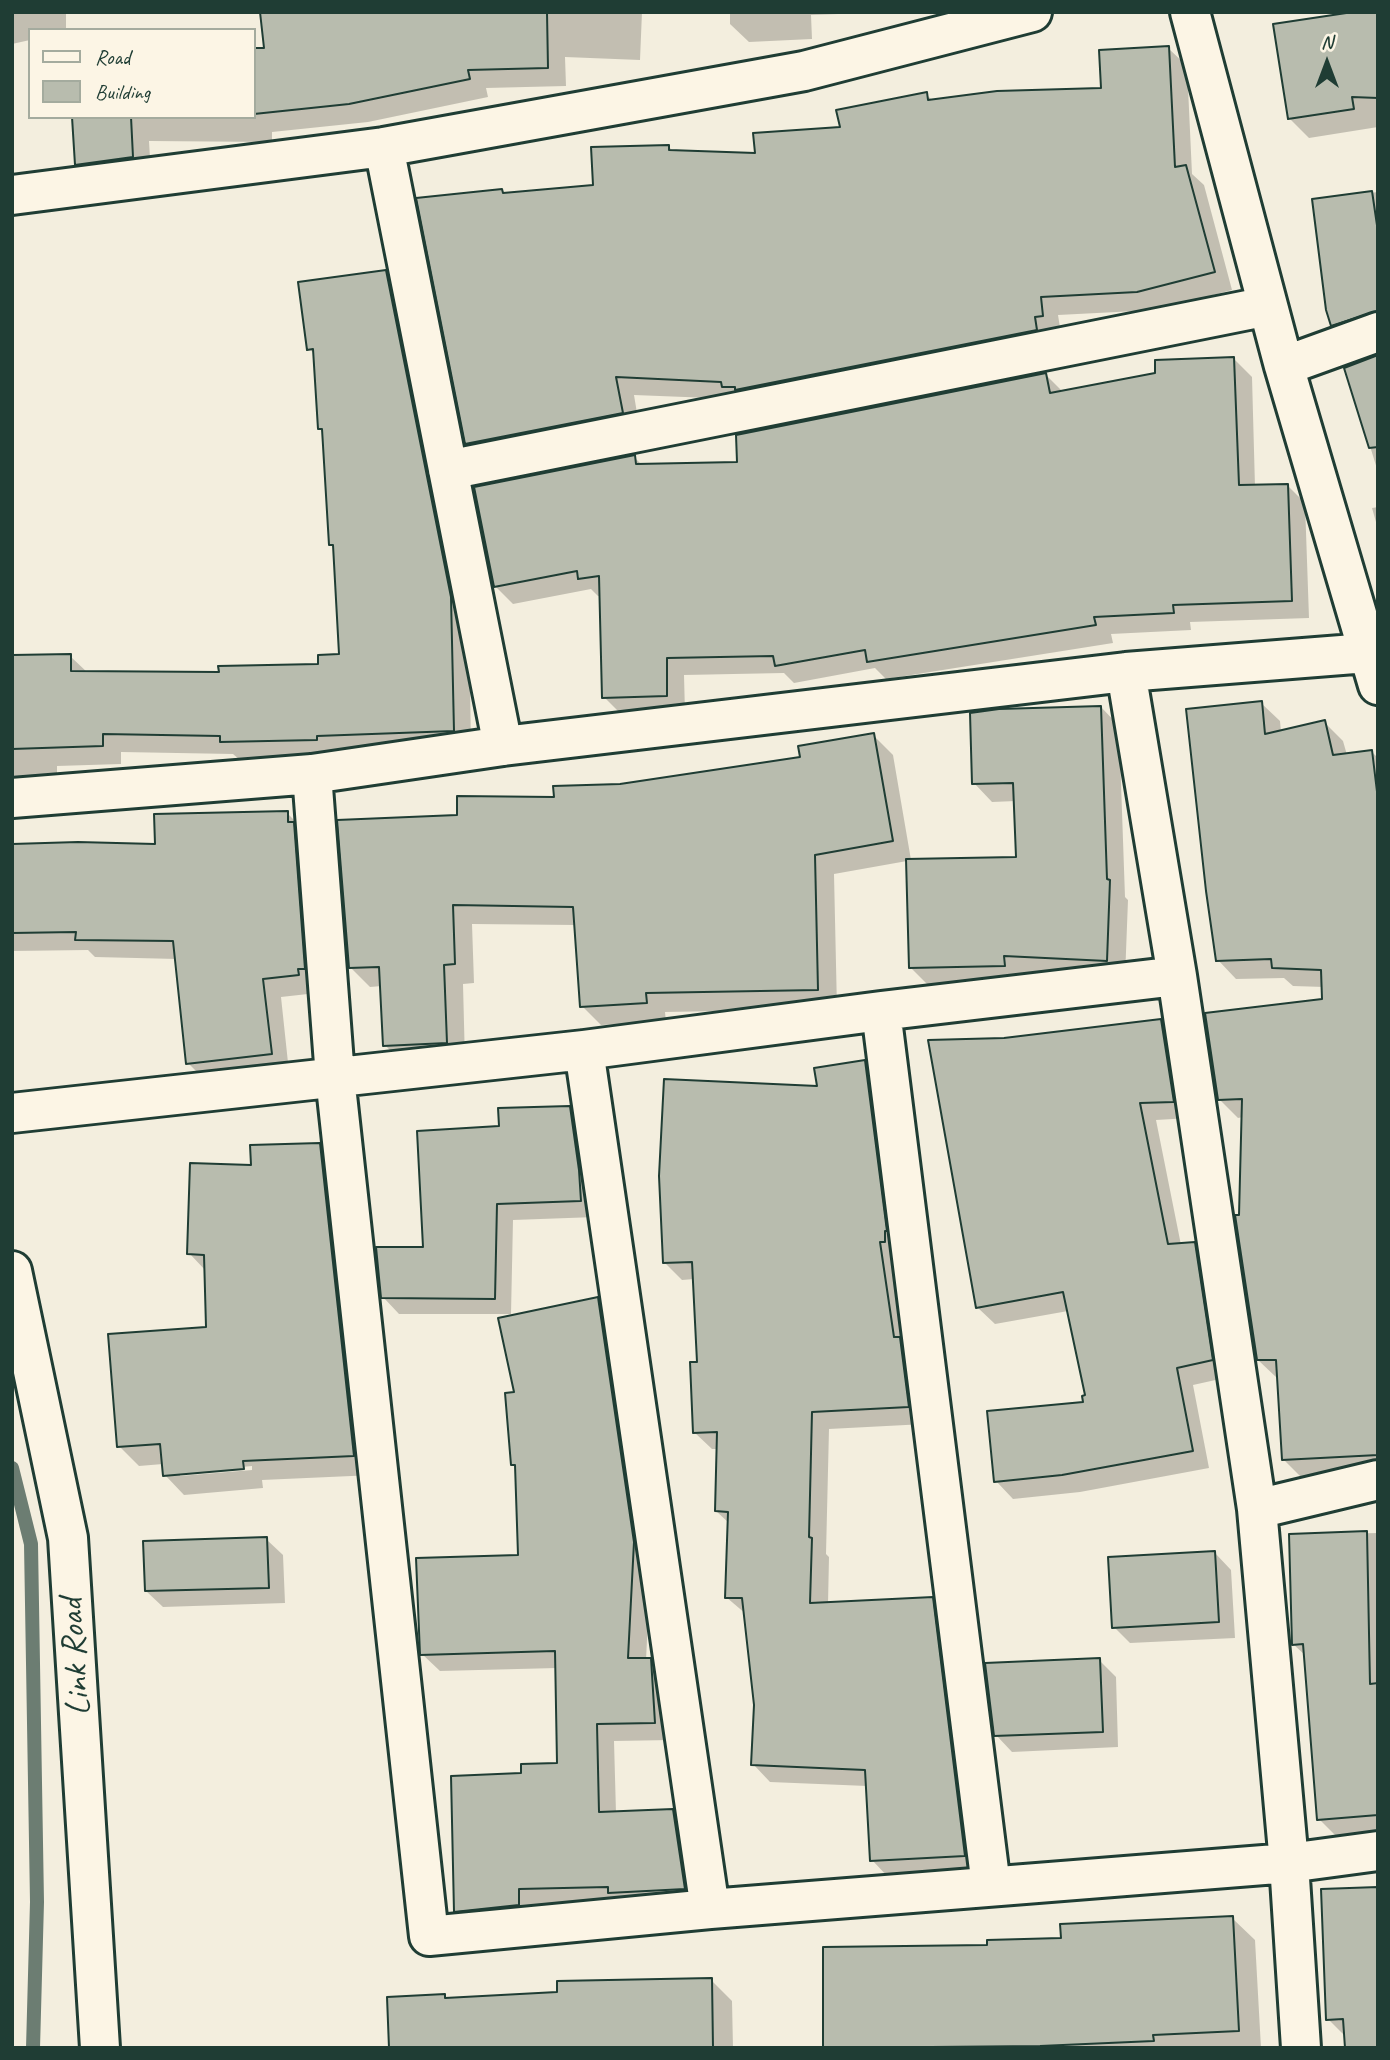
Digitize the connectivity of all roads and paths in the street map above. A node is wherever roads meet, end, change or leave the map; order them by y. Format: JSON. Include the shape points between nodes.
{"nodes":[{"id":1,"x":1032,"y":12,"type":"edge"},
{"id":2,"x":1190,"y":12,"type":"edge"},
{"id":3,"x":384,"y":147,"type":"junction"},
{"id":4,"x":12,"y":195,"type":"edge"},
{"id":5,"x":1268,"y":306,"type":"junction"},
{"id":6,"x":1378,"y":332,"type":"edge"},
{"id":7,"x":1284,"y":366,"type":"junction"},
{"id":8,"x":447,"y":470,"type":"junction"},
{"id":9,"x":1374,"y":663,"type":"edge"},
{"id":10,"x":1126,"y":672,"type":"junction"},
{"id":11,"x":503,"y":746,"type":"junction"},
{"id":12,"x":312,"y":774,"type":"junction"},
{"id":13,"x":12,"y":798,"type":"edge"},
{"id":14,"x":1177,"y":976,"type":"junction"},
{"id":15,"x":881,"y":1011,"type":"junction"},
{"id":16,"x":584,"y":1050,"type":"junction"},
{"id":17,"x":335,"y":1077,"type":"junction"},
{"id":18,"x":12,"y":1112,"type":"edge"},
{"id":19,"x":12,"y":1271,"type":"edge"},
{"id":20,"x":1378,"y":1480,"type":"edge"},
{"id":21,"x":1256,"y":1509,"type":"junction"},
{"id":22,"x":1378,"y":1851,"type":"edge"},
{"id":23,"x":1289,"y":1863,"type":"junction"},
{"id":24,"x":991,"y":1886,"type":"junction"},
{"id":25,"x":710,"y":1909,"type":"junction"},
{"id":26,"x":100,"y":2048,"type":"edge"},
{"id":27,"x":1301,"y":2048,"type":"edge"}],
"edges":[{"from":1,"to":3,"type":"street","via":[[804,71]]},
{"from":2,"to":5,"type":"street"},
{"from":3,"to":4,"type":"street"},
{"from":3,"to":8,"type":"street"},
{"from":5,"to":7,"type":"street"},
{"from":5,"to":8,"type":"street"},
{"from":6,"to":7,"type":"street"},
{"from":7,"to":9,"type":"street"},
{"from":8,"to":11,"type":"street"},
{"from":9,"to":10,"type":"street"},
{"from":10,"to":11,"type":"street"},
{"from":10,"to":14,"type":"street"},
{"from":11,"to":12,"type":"street"},
{"from":12,"to":13,"type":"street"},
{"from":12,"to":17,"type":"street"},
{"from":14,"to":15,"type":"street"},
{"from":14,"to":21,"type":"street"},
{"from":15,"to":16,"type":"street"},
{"from":15,"to":24,"type":"street"},
{"from":16,"to":17,"type":"street"},
{"from":16,"to":25,"type":"street"},
{"from":17,"to":18,"type":"street"},
{"from":17,"to":25,"type":"street","via":[[429,1936]]},
{"from":19,"to":26,"type":"street","name":"Link Road","via":[[68,1538]]},
{"from":20,"to":21,"type":"street"},
{"from":21,"to":23,"type":"street"},
{"from":22,"to":23,"type":"street"},
{"from":23,"to":24,"type":"street"},
{"from":23,"to":27,"type":"street"},
{"from":24,"to":25,"type":"street"}]}
